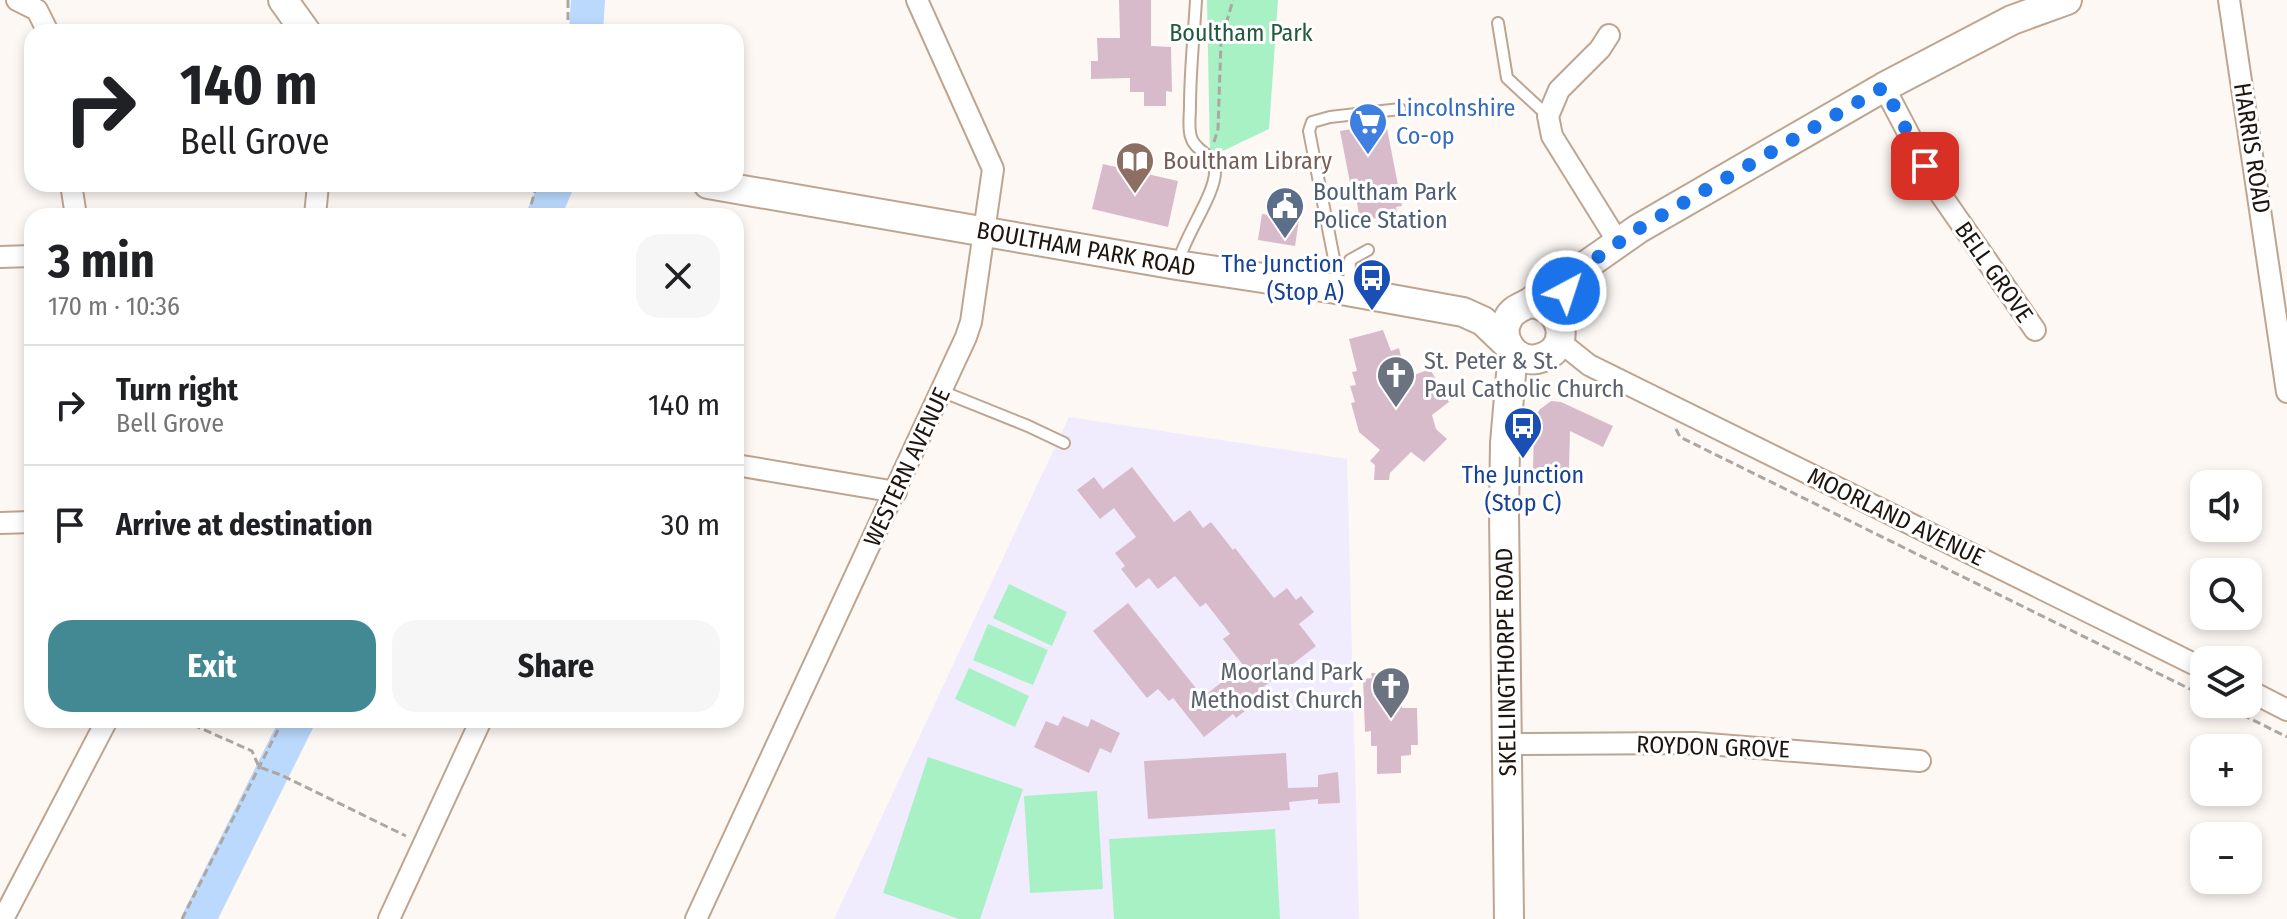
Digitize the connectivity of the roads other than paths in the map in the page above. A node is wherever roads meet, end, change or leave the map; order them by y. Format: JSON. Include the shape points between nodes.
{"nodes":[{"id":1,"x":17,"y":0,"type":"edge"},
{"id":2,"x":283,"y":0,"type":"edge"},
{"id":3,"x":917,"y":0,"type":"edge"},
{"id":4,"x":1196,"y":0,"type":"edge"},
{"id":5,"x":2067,"y":0,"type":"edge"},
{"id":6,"x":2229,"y":0,"type":"edge"},
{"id":7,"x":1498,"y":23,"type":"dead end"},
{"id":8,"x":44,"y":24,"type":"edge"},
{"id":9,"x":300,"y":24,"type":"edge"},
{"id":10,"x":1609,"y":35,"type":"dead end"},
{"id":11,"x":1884,"y":87,"type":"junction"},
{"id":12,"x":1400,"y":109,"type":"dead end"},
{"id":13,"x":1548,"y":116,"type":"junction"},
{"id":14,"x":744,"y":190,"type":"edge"},
{"id":15,"x":984,"y":232,"type":"junction"},
{"id":16,"x":1618,"y":242,"type":"junction"},
{"id":17,"x":1368,"y":250,"type":"dead end"},
{"id":18,"x":24,"y":256,"type":"edge"},
{"id":19,"x":0,"y":257,"type":"edge"},
{"id":20,"x":1177,"y":265,"type":"junction"},
{"id":21,"x":1568,"y":278,"type":"junction"},
{"id":22,"x":1343,"y":290,"type":"junction"},
{"id":23,"x":1521,"y":308,"type":"junction"},
{"id":24,"x":1463,"y":312,"type":"junction"},
{"id":25,"x":2035,"y":330,"type":"dead end"},
{"id":26,"x":1535,"y":346,"type":"junction"},
{"id":27,"x":941,"y":391,"type":"junction"},
{"id":28,"x":2287,"y":392,"type":"edge"},
{"id":29,"x":1064,"y":443,"type":"dead end"},
{"id":30,"x":744,"y":466,"type":"edge"},
{"id":31,"x":896,"y":492,"type":"junction"},
{"id":32,"x":24,"y":522,"type":"edge"},
{"id":33,"x":0,"y":523,"type":"edge"},
{"id":34,"x":2190,"y":662,"type":"edge"},
{"id":35,"x":2262,"y":697,"type":"edge"},
{"id":36,"x":2287,"y":710,"type":"edge"},
{"id":37,"x":103,"y":728,"type":"edge"},
{"id":38,"x":477,"y":728,"type":"edge"},
{"id":39,"x":1506,"y":744,"type":"junction"},
{"id":40,"x":1920,"y":761,"type":"dead end"},
{"id":41,"x":3,"y":919,"type":"edge"},
{"id":42,"x":389,"y":919,"type":"edge"},
{"id":43,"x":696,"y":919,"type":"edge"},
{"id":44,"x":1509,"y":919,"type":"edge"}],
"edges":[{"from":1,"to":8,"type":"street","via":[[37,10]]},
{"from":2,"to":9,"type":"street"},
{"from":3,"to":15,"type":"street","name":"WESTERN AVENUE","via":[[993,169]]},
{"from":4,"to":20,"type":"lane","via":[[1190,134],[1215,170]]},
{"from":5,"to":11,"type":"street","via":[[2012,20]]},
{"from":6,"to":28,"type":"street","name":"HARRIS ROAD"},
{"from":7,"to":13,"type":"lane","via":[[1507,78]]},
{"from":10,"to":13,"type":"street","via":[[1559,90]]},
{"from":11,"to":16,"type":"street"},
{"from":11,"to":25,"type":"street","name":"BELL GROVE","via":[[1946,203]]},
{"from":12,"to":22,"type":"lane","via":[[1330,117],[1312,122],[1309,131]]},
{"from":13,"to":16,"type":"street","via":[[1552,136]]},
{"from":14,"to":15,"type":"street","name":"BOULTHAM PARK ROAD"},
{"from":15,"to":20,"type":"street","name":"BOULTHAM PARK ROAD"},
{"from":15,"to":27,"type":"street","name":"WESTERN AVENUE","via":[[971,322]]},
{"from":16,"to":21,"type":"street"},
{"from":17,"to":22,"type":"lane","via":[[1350,260]]},
{"from":18,"to":19,"type":"street"},
{"from":20,"to":22,"type":"street","name":"BOULTHAM PARK ROAD"},
{"from":21,"to":23,"type":"street"},
{"from":21,"to":26,"type":"street"},
{"from":22,"to":24,"type":"street","name":"BOULTHAM PARK ROAD"},
{"from":23,"to":24,"type":"street"},
{"from":23,"to":26,"type":"street","via":[[1505,327]]},
{"from":23,"to":26,"type":"street","via":[[1547,307]]},
{"from":24,"to":26,"type":"street"},
{"from":26,"to":34,"type":"street","name":"MOORLAND AVENUE","via":[[1589,365]]},
{"from":26,"to":39,"type":"street","name":"SKELLINGTHORPE ROAD","via":[[1507,404],[1500,513]]},
{"from":27,"to":29,"type":"lane"},
{"from":27,"to":31,"type":"street","name":"WESTERN AVENUE"},
{"from":30,"to":31,"type":"street"},
{"from":31,"to":43,"type":"street","name":"WESTERN AVENUE"},
{"from":32,"to":33,"type":"street"},
{"from":35,"to":36,"type":"street"},
{"from":37,"to":41,"type":"street"},
{"from":38,"to":42,"type":"street"},
{"from":39,"to":40,"type":"street","name":"ROYDON GROVE","via":[[1695,743]]},
{"from":39,"to":44,"type":"street","name":"SKELLINGTHORPE ROAD"}]}
